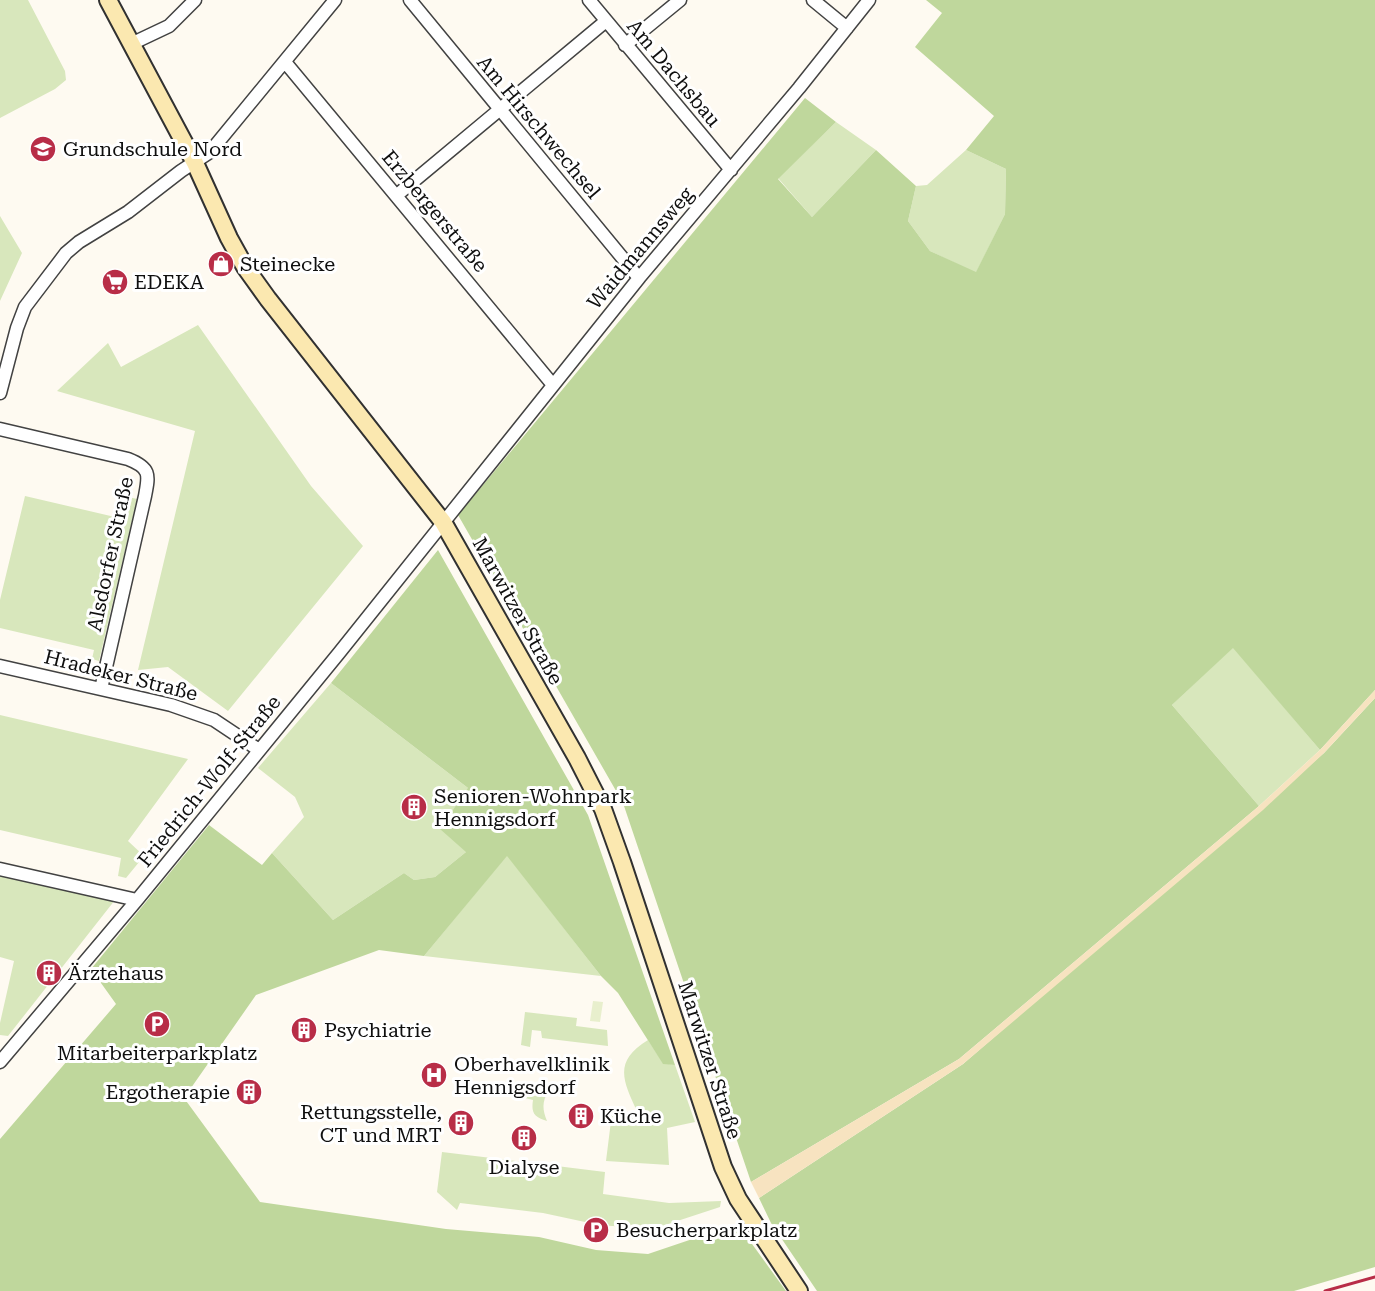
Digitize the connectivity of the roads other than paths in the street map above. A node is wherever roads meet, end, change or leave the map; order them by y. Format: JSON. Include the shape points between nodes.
{"nodes":[{"id":1,"x":108,"y":0,"type":"edge"},
{"id":2,"x":195,"y":0,"type":"edge"},
{"id":3,"x":335,"y":0,"type":"edge"},
{"id":4,"x":410,"y":0,"type":"edge"},
{"id":5,"x":589,"y":0,"type":"edge"},
{"id":6,"x":680,"y":0,"type":"edge"},
{"id":7,"x":813,"y":0,"type":"edge"},
{"id":8,"x":869,"y":0,"type":"edge"},
{"id":9,"x":606,"y":21,"type":"junction"},
{"id":10,"x":847,"y":28,"type":"junction"},
{"id":11,"x":131,"y":44,"type":"junction"},
{"id":12,"x":625,"y":45,"type":"junction"},
{"id":13,"x":285,"y":62,"type":"junction"},
{"id":14,"x":499,"y":110,"type":"junction"},
{"id":15,"x":195,"y":163,"type":"junction"},
{"id":16,"x":731,"y":170,"type":"junction"},
{"id":17,"x":397,"y":195,"type":"junction"},
{"id":18,"x":639,"y":278,"type":"junction"},
{"id":19,"x":3,"y":366,"type":"edge"},
{"id":20,"x":553,"y":385,"type":"junction"},
{"id":21,"x":0,"y":393,"type":"edge"},
{"id":22,"x":0,"y":429,"type":"edge"},
{"id":23,"x":443,"y":522,"type":"junction"},
{"id":24,"x":0,"y":666,"type":"edge"},
{"id":25,"x":101,"y":689,"type":"junction"},
{"id":26,"x":259,"y":750,"type":"junction"},
{"id":27,"x":0,"y":869,"type":"edge"},
{"id":28,"x":137,"y":900,"type":"junction"},
{"id":29,"x":0,"y":1062,"type":"edge"},
{"id":30,"x":800,"y":1291,"type":"edge"}],
"edges":[{"from":1,"to":11,"type":"main road","name":"Marwitzer Straße"},
{"from":2,"to":11,"type":"street","via":[[169,26]]},
{"from":3,"to":13,"type":"street"},
{"from":4,"to":14,"type":"street","name":"Am Hirschwechsel"},
{"from":5,"to":9,"type":"street","name":"Am Dachsbau"},
{"from":6,"to":12,"type":"street"},
{"from":7,"to":10,"type":"street"},
{"from":8,"to":10,"type":"street","name":"Waidmannsweg"},
{"from":9,"to":12,"type":"street","name":"Am Dachsbau"},
{"from":9,"to":14,"type":"street"},
{"from":10,"to":16,"type":"street","name":"Waidmannsweg"},
{"from":11,"to":15,"type":"main road","name":"Marwitzer Straße"},
{"from":12,"to":16,"type":"street","name":"Am Dachsbau"},
{"from":13,"to":15,"type":"street","via":[[226,135]]},
{"from":13,"to":17,"type":"street","name":"Erzbergerstraße"},
{"from":14,"to":17,"type":"street"},
{"from":14,"to":18,"type":"street","name":"Am Hirschwechsel"},
{"from":15,"to":19,"type":"street","via":[[66,253],[26,307]]},
{"from":15,"to":23,"type":"main road","name":"Marwitzer Straße","via":[[245,267]]},
{"from":16,"to":18,"type":"street","name":"Waidmannsweg"},
{"from":17,"to":20,"type":"street","name":"Erzbergerstraße"},
{"from":18,"to":20,"type":"street","name":"Waidmannsweg"},
{"from":19,"to":21,"type":"street"},
{"from":20,"to":23,"type":"street","name":"Waidmannsweg"},
{"from":22,"to":25,"type":"street","name":"Alsdorfer Straße","via":[[128,459],[146,470],[145,496]]},
{"from":23,"to":26,"type":"street","name":"Friedrich-Wolf-Straße"},
{"from":23,"to":30,"type":"main road","name":"Marwitzer Straße","via":[[603,809],[723,1167],[738,1199]]},
{"from":24,"to":25,"type":"street","name":"Hradeker Straße"},
{"from":25,"to":26,"type":"street","name":"Hradeker Straße","via":[[171,705],[214,720]]},
{"from":26,"to":28,"type":"street","name":"Friedrich-Wolf-Straße"},
{"from":27,"to":28,"type":"street"},
{"from":28,"to":29,"type":"street","name":"Friedrich-Wolf-Straße"}]}
